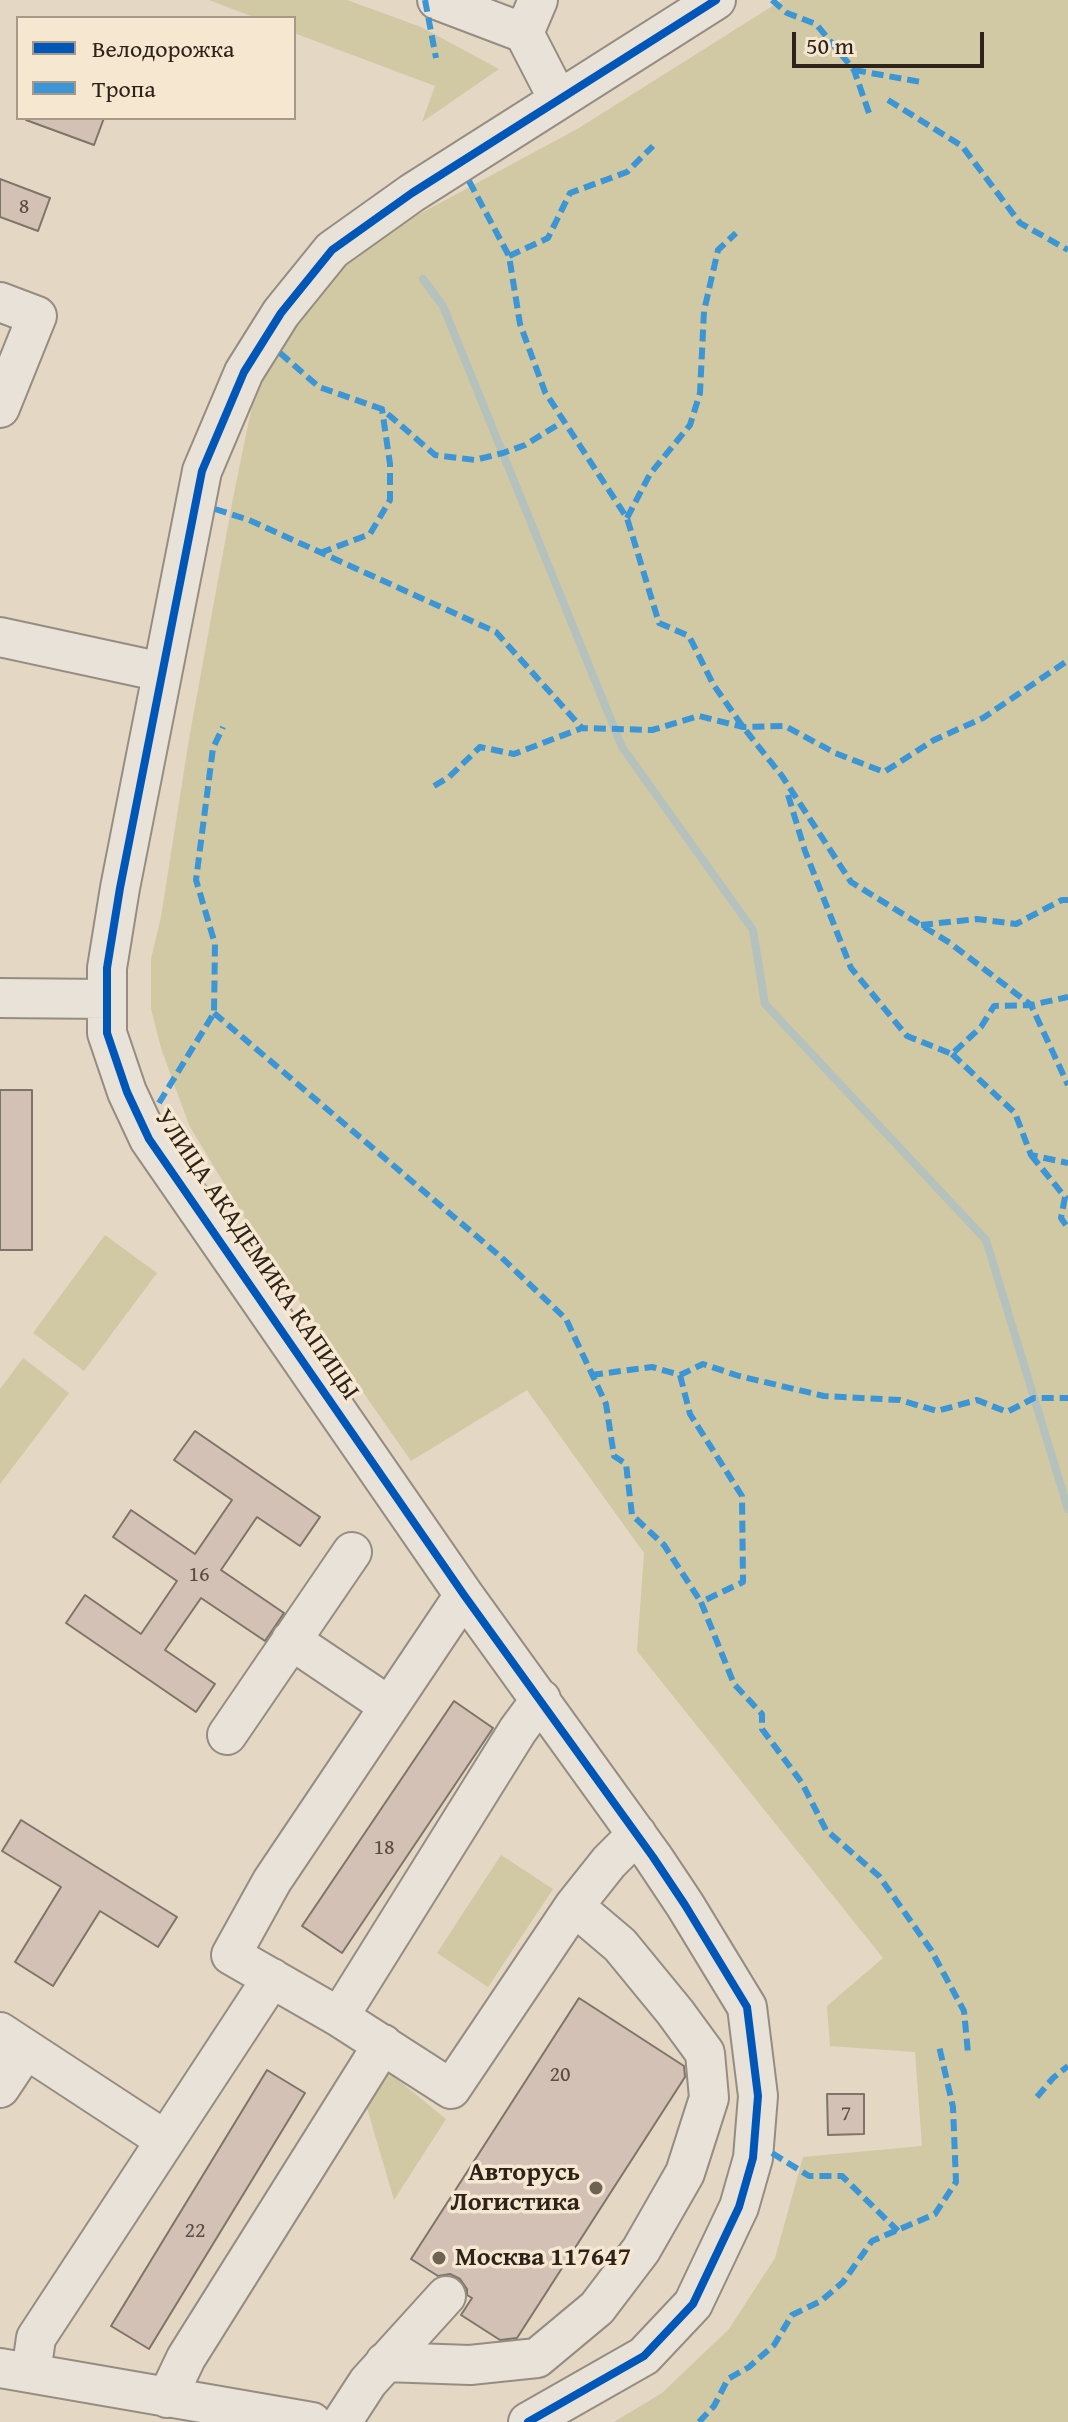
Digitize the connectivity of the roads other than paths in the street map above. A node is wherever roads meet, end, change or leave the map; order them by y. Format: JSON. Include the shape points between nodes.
{"nodes":[{"id":1,"x":437,"y":0,"type":"edge"},
{"id":2,"x":716,"y":0,"type":"edge"},
{"id":3,"x":672,"y":14,"type":"edge"},
{"id":4,"x":531,"y":17,"type":"edge"},
{"id":5,"x":558,"y":99,"type":"junction"},
{"id":6,"x":0,"y":302,"type":"edge"},
{"id":7,"x":0,"y":408,"type":"edge"},
{"id":8,"x":0,"y":637,"type":"edge"},
{"id":9,"x":162,"y":672,"type":"junction"},
{"id":10,"x":0,"y":998,"type":"edge"},
{"id":11,"x":107,"y":999,"type":"junction"},
{"id":12,"x":352,"y":1552,"type":"dead end"},
{"id":13,"x":464,"y":1595,"type":"junction"},
{"id":14,"x":291,"y":1640,"type":"junction"},
{"id":15,"x":541,"y":1699,"type":"junction"},
{"id":16,"x":389,"y":1706,"type":"junction"},
{"id":17,"x":227,"y":1735,"type":"dead end"},
{"id":18,"x":637,"y":1834,"type":"junction"},
{"id":19,"x":574,"y":1906,"type":"junction"},
{"id":20,"x":272,"y":1978,"type":"junction"},
{"id":21,"x":339,"y":2017,"type":"junction"},
{"id":22,"x":13,"y":2040,"type":"edge"},
{"id":23,"x":383,"y":2044,"type":"junction"},
{"id":24,"x":0,"y":2088,"type":"edge"},
{"id":25,"x":758,"y":2096,"type":"junction"},
{"id":26,"x":709,"y":2098,"type":"junction"},
{"id":27,"x":165,"y":2140,"type":"junction"},
{"id":28,"x":446,"y":2296,"type":"dead end"},
{"id":29,"x":385,"y":2362,"type":"junction"},
{"id":30,"x":15,"y":2371,"type":"edge"},
{"id":31,"x":167,"y":2398,"type":"junction"},
{"id":32,"x":312,"y":2422,"type":"edge"},
{"id":33,"x":342,"y":2422,"type":"edge"},
{"id":34,"x":528,"y":2422,"type":"edge"}],
"edges":[{"from":1,"to":4,"type":"street"},
{"from":2,"to":3,"type":"street","name":"УЛИЦА АКАДЕМИКА КАПИЦЫ"},
{"from":3,"to":5,"type":"street","name":"УЛИЦА АКАДЕМИКА КАПИЦЫ"},
{"from":4,"to":5,"type":"street"},
{"from":5,"to":9,"type":"street","name":"УЛИЦА АКАДЕМИКА КАПИЦЫ","via":[[332,250],[281,313],[244,372],[202,471]]},
{"from":6,"to":7,"type":"street","via":[[37,316]]},
{"from":8,"to":9,"type":"street"},
{"from":9,"to":11,"type":"street","name":"УЛИЦА АКАДЕМИКА КАПИЦЫ","via":[[118,901]]},
{"from":10,"to":11,"type":"street"},
{"from":11,"to":13,"type":"street","name":"УЛИЦА АКАДЕМИКА КАПИЦЫ","via":[[107,1033],[149,1139]]},
{"from":12,"to":14,"type":"street"},
{"from":13,"to":15,"type":"street","name":"УЛИЦА АКАДЕМИКА КАПИЦЫ"},
{"from":13,"to":16,"type":"street"},
{"from":14,"to":16,"type":"street"},
{"from":14,"to":17,"type":"street"},
{"from":15,"to":18,"type":"street","name":"УЛИЦА АКАДЕМИКА КАПИЦЫ"},
{"from":15,"to":21,"type":"street"},
{"from":16,"to":20,"type":"street","via":[[272,1881],[231,1955]]},
{"from":18,"to":19,"type":"street"},
{"from":18,"to":25,"type":"street","name":"УЛИЦА АКАДЕМИКА КАПИЦЫ","via":[[747,2007]]},
{"from":19,"to":23,"type":"street","via":[[451,2089]]},
{"from":19,"to":26,"type":"street","via":[[620,1945],[705,2053]]},
{"from":20,"to":21,"type":"street"},
{"from":20,"to":27,"type":"street"},
{"from":21,"to":23,"type":"street"},
{"from":22,"to":24,"type":"street"},
{"from":22,"to":27,"type":"street"},
{"from":23,"to":31,"type":"street","via":[[186,2358]]},
{"from":25,"to":26,"type":"street"},
{"from":25,"to":34,"type":"street","name":"УЛИЦА АКАДЕМИКА КАПИЦЫ","via":[[753,2158],[739,2207],[693,2304],[644,2356]]},
{"from":26,"to":29,"type":"street","via":[[685,2173],[641,2250],[597,2308],[537,2358],[470,2365]]},
{"from":27,"to":30,"type":"street"},
{"from":28,"to":29,"type":"street"},
{"from":29,"to":33,"type":"street"},
{"from":30,"to":31,"type":"street"},
{"from":31,"to":32,"type":"street"}]}
